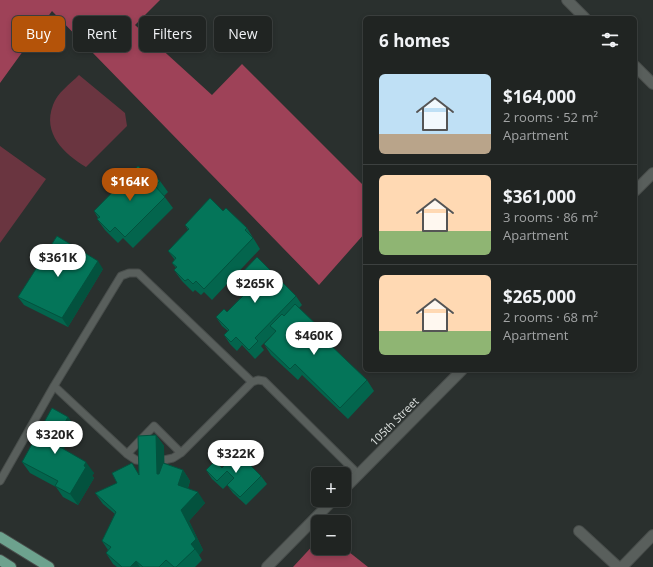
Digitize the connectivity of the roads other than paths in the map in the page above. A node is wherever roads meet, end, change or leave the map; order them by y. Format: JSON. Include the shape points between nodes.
{"nodes":[{"id":1,"x":567,"y":0,"type":"edge"},
{"id":2,"x":583,"y":16,"type":"edge"},
{"id":3,"x":637,"y":68,"type":"edge"},
{"id":4,"x":653,"y":84,"type":"edge"},
{"id":5,"x":653,"y":173,"type":"edge"},
{"id":6,"x":637,"y":190,"type":"edge"},
{"id":7,"x":460,"y":372,"type":"edge"},
{"id":8,"x":252,"y":382,"type":"junction"},
{"id":9,"x":54,"y":386,"type":"junction"},
{"id":10,"x":181,"y":452,"type":"junction"},
{"id":11,"x":127,"y":454,"type":"junction"},
{"id":12,"x":164,"y":460,"type":"dead end"},
{"id":13,"x":146,"y":461,"type":"edge"},
{"id":14,"x":358,"y":474,"type":"junction"},
{"id":15,"x":0,"y":481,"type":"edge"},
{"id":16,"x":351,"y":482,"type":"edge"},
{"id":17,"x":326,"y":507,"type":"edge"},
{"id":18,"x":579,"y":531,"type":"dead end"},
{"id":19,"x":653,"y":535,"type":"edge"},
{"id":20,"x":0,"y":537,"type":"edge"},
{"id":21,"x":0,"y":560,"type":"edge"},
{"id":22,"x":11,"y":567,"type":"edge"},
{"id":23,"x":49,"y":567,"type":"edge"},
{"id":24,"x":267,"y":567,"type":"edge"},
{"id":25,"x":618,"y":567,"type":"edge"},
{"id":26,"x":622,"y":567,"type":"edge"}],
"edges":[{"from":1,"to":2,"type":"street"},
{"from":3,"to":4,"type":"street"},
{"from":5,"to":6,"type":"street"},
{"from":7,"to":14,"type":"street","name":"105th Street"},
{"from":8,"to":9,"type":"lane","via":[[138,273],[129,272],[121,276],[117,282]]},
{"from":8,"to":10,"type":"lane"},
{"from":8,"to":14,"type":"lane","via":[[264,381]]},
{"from":9,"to":11,"type":"lane"},
{"from":9,"to":15,"type":"lane"},
{"from":10,"to":11,"type":"lane","via":[[154,426]]},
{"from":10,"to":12,"type":"lane","via":[[173,458]]},
{"from":11,"to":13,"type":"lane","via":[[136,460]]},
{"from":14,"to":16,"type":"street","name":"105th Street"},
{"from":17,"to":24,"type":"street"},
{"from":18,"to":25,"type":"street"},
{"from":19,"to":26,"type":"street"},
{"from":20,"to":23,"type":"main road"},
{"from":21,"to":22,"type":"main road"}]}
